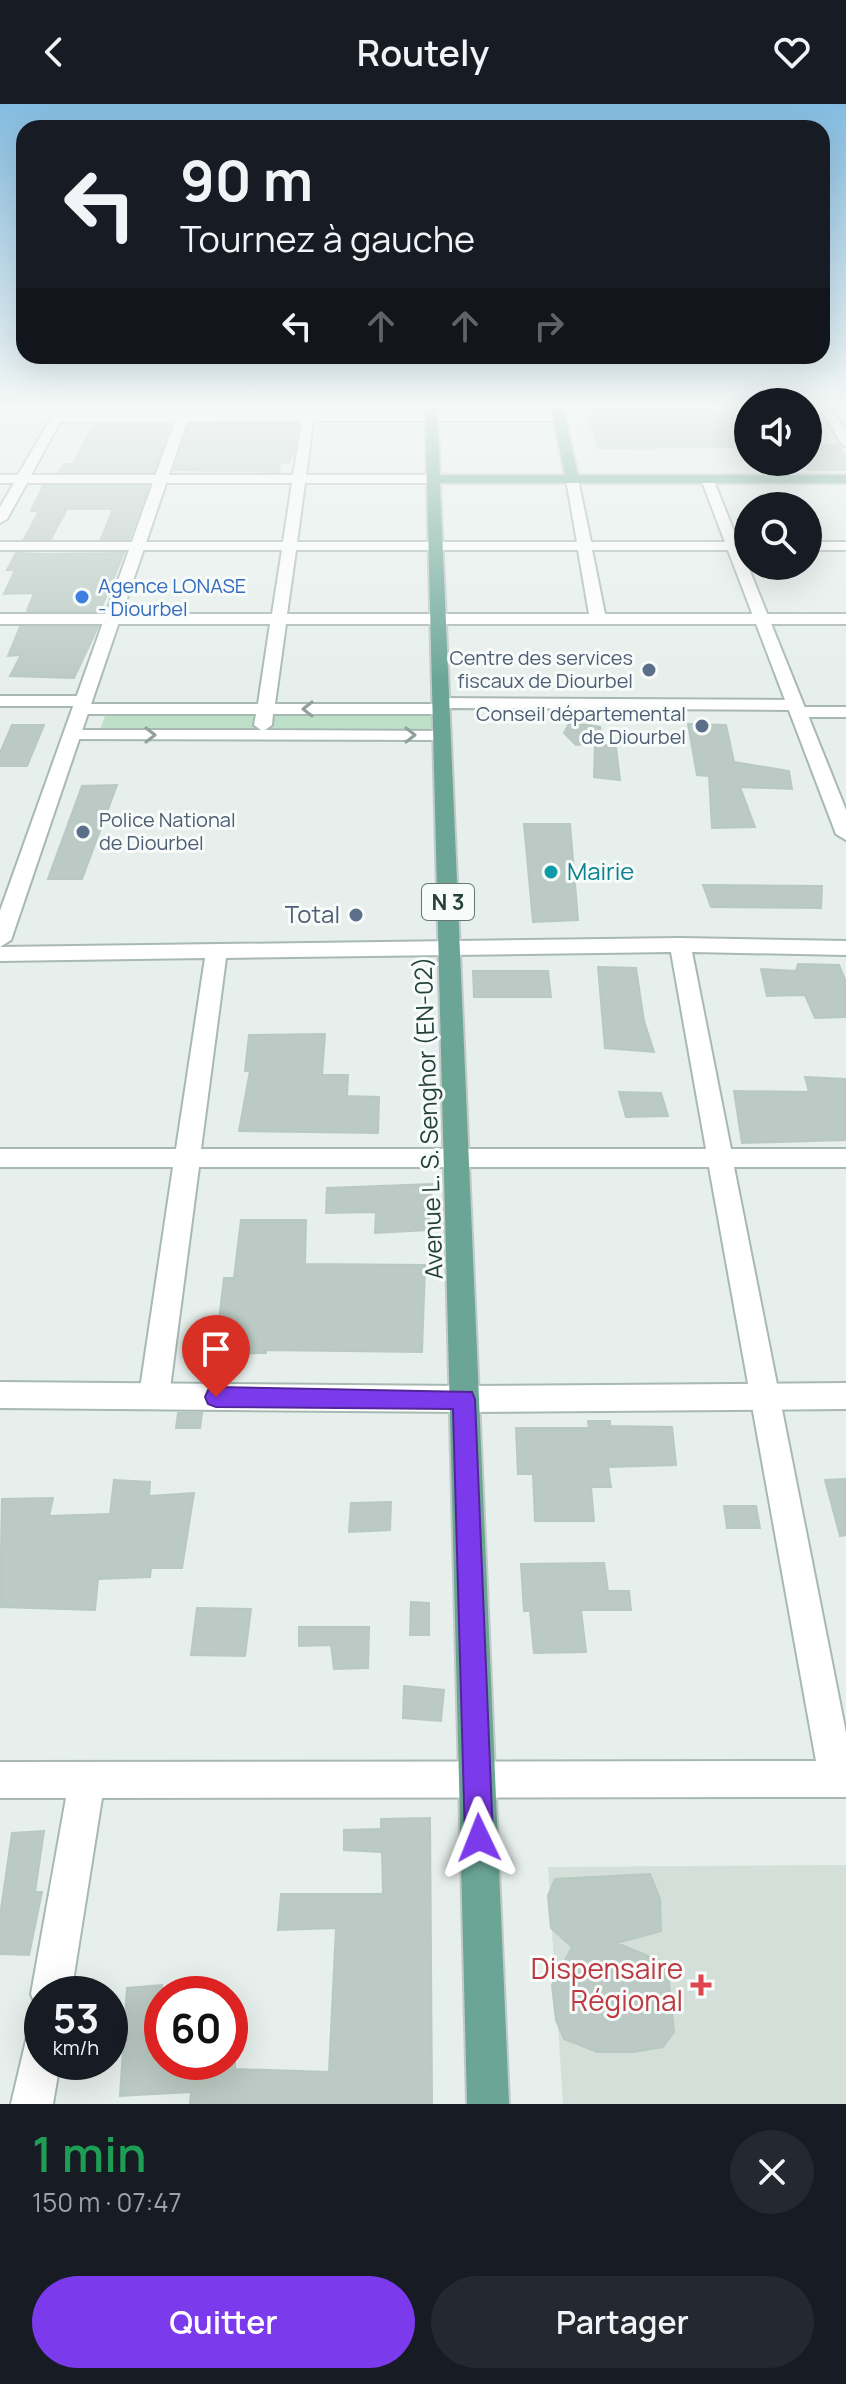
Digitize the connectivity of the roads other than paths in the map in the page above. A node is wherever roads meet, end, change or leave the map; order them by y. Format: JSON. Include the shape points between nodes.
{"nodes":[{"id":1,"x":12,"y":497,"type":"edge"},
{"id":2,"x":154,"y":497,"type":"edge"},
{"id":3,"x":296,"y":497,"type":"edge"},
{"id":4,"x":435,"y":497,"type":"edge"},
{"id":5,"x":576,"y":497,"type":"edge"},
{"id":6,"x":716,"y":497,"type":"edge"},
{"id":7,"x":0,"y":519,"type":"edge"},
{"id":8,"x":734,"y":532,"type":"edge"},
{"id":9,"x":0,"y":546,"type":"edge"},
{"id":10,"x":138,"y":546,"type":"junction"},
{"id":11,"x":289,"y":546,"type":"junction"},
{"id":12,"x":436,"y":546,"type":"junction"},
{"id":13,"x":585,"y":546,"type":"junction"},
{"id":14,"x":734,"y":546,"type":"edge"},
{"id":15,"x":822,"y":546,"type":"edge"},
{"id":16,"x":846,"y":546,"type":"edge"},
{"id":17,"x":751,"y":580,"type":"edge"},
{"id":18,"x":0,"y":619,"type":"edge"},
{"id":19,"x":112,"y":619,"type":"junction"},
{"id":20,"x":278,"y":619,"type":"junction"},
{"id":21,"x":439,"y":619,"type":"junction"},
{"id":22,"x":598,"y":619,"type":"junction"},
{"id":23,"x":762,"y":619,"type":"junction"},
{"id":24,"x":846,"y":619,"type":"edge"},
{"id":25,"x":0,"y":701,"type":"edge"},
{"id":26,"x":82,"y":705,"type":"junction"},
{"id":27,"x":442,"y":706,"type":"junction"},
{"id":28,"x":797,"y":708,"type":"junction"},
{"id":29,"x":265,"y":709,"type":"junction"},
{"id":30,"x":846,"y":712,"type":"edge"},
{"id":31,"x":72,"y":735,"type":"junction"},
{"id":32,"x":261,"y":735,"type":"junction"},
{"id":33,"x":442,"y":735,"type":"junction"},
{"id":34,"x":846,"y":834,"type":"edge"},
{"id":35,"x":0,"y":940,"type":"edge"},
{"id":36,"x":680,"y":945,"type":"junction"},
{"id":37,"x":449,"y":948,"type":"junction"},
{"id":38,"x":846,"y":948,"type":"edge"},
{"id":39,"x":216,"y":953,"type":"junction"},
{"id":40,"x":0,"y":954,"type":"edge"},
{"id":41,"x":0,"y":1158,"type":"edge"},
{"id":42,"x":188,"y":1158,"type":"junction"},
{"id":43,"x":456,"y":1158,"type":"junction"},
{"id":44,"x":721,"y":1158,"type":"junction"},
{"id":45,"x":846,"y":1158,"type":"edge"},
{"id":46,"x":0,"y":1395,"type":"edge"},
{"id":47,"x":154,"y":1396,"type":"junction"},
{"id":48,"x":765,"y":1396,"type":"junction"},
{"id":49,"x":846,"y":1396,"type":"edge"},
{"id":50,"x":464,"y":1399,"type":"junction"},
{"id":51,"x":477,"y":1779,"type":"junction"},
{"id":52,"x":841,"y":1779,"type":"edge"},
{"id":53,"x":0,"y":1780,"type":"edge"},
{"id":54,"x":87,"y":1780,"type":"junction"},
{"id":55,"x":54,"y":1976,"type":"edge"},
{"id":56,"x":36,"y":2080,"type":"edge"},
{"id":57,"x":32,"y":2104,"type":"edge"},
{"id":58,"x":488,"y":2104,"type":"edge"}],
"edges":[{"from":1,"to":7,"type":"street"},
{"from":2,"to":10,"type":"street"},
{"from":3,"to":11,"type":"street"},
{"from":4,"to":12,"type":"main road","name":"Avenue L. S. Senghor (EN-02)","number":"N 3"},
{"from":5,"to":13,"type":"street"},
{"from":6,"to":8,"type":"street"},
{"from":9,"to":10,"type":"street"},
{"from":10,"to":11,"type":"street"},
{"from":10,"to":19,"type":"street"},
{"from":11,"to":12,"type":"street"},
{"from":11,"to":20,"type":"street"},
{"from":12,"to":13,"type":"street"},
{"from":12,"to":21,"type":"main road","name":"Avenue L. S. Senghor (EN-02)","number":"N 3"},
{"from":13,"to":14,"type":"street"},
{"from":13,"to":22,"type":"street"},
{"from":15,"to":16,"type":"street"},
{"from":17,"to":23,"type":"street"},
{"from":18,"to":19,"type":"street"},
{"from":19,"to":20,"type":"street"},
{"from":19,"to":26,"type":"street"},
{"from":20,"to":21,"type":"street"},
{"from":20,"to":29,"type":"street"},
{"from":21,"to":22,"type":"street"},
{"from":21,"to":27,"type":"main road","name":"Avenue L. S. Senghor (EN-02)","number":"N 3"},
{"from":22,"to":23,"type":"street"},
{"from":23,"to":24,"type":"street"},
{"from":23,"to":28,"type":"street"},
{"from":25,"to":26,"type":"street"},
{"from":26,"to":29,"type":"street"},
{"from":26,"to":31,"type":"street"},
{"from":27,"to":28,"type":"street"},
{"from":27,"to":29,"type":"street","one_way":true},
{"from":27,"to":33,"type":"main road","name":"Avenue L. S. Senghor (EN-02)","number":"N 3"},
{"from":28,"to":30,"type":"street"},
{"from":28,"to":34,"type":"street"},
{"from":29,"to":32,"type":"street"},
{"from":31,"to":32,"type":"street","one_way":true},
{"from":31,"to":35,"type":"street"},
{"from":32,"to":33,"type":"street","one_way":true},
{"from":33,"to":37,"type":"main road","name":"Avenue L. S. Senghor (EN-02)","number":"N 3"},
{"from":36,"to":37,"type":"street"},
{"from":36,"to":38,"type":"street"},
{"from":36,"to":44,"type":"street"},
{"from":37,"to":39,"type":"street"},
{"from":37,"to":43,"type":"main road","name":"Avenue L. S. Senghor (EN-02)","number":"N 3"},
{"from":39,"to":40,"type":"street"},
{"from":39,"to":42,"type":"street"},
{"from":41,"to":42,"type":"street"},
{"from":42,"to":43,"type":"street"},
{"from":42,"to":47,"type":"street"},
{"from":43,"to":44,"type":"street"},
{"from":43,"to":50,"type":"main road","name":"Avenue L. S. Senghor (EN-02)","number":"N 3"},
{"from":44,"to":45,"type":"street"},
{"from":44,"to":48,"type":"street"},
{"from":46,"to":47,"type":"street"},
{"from":47,"to":50,"type":"street"},
{"from":48,"to":49,"type":"street"},
{"from":48,"to":50,"type":"street"},
{"from":48,"to":52,"type":"street"},
{"from":50,"to":51,"type":"main road","number":"N 3"},
{"from":51,"to":52,"type":"street"},
{"from":51,"to":54,"type":"street"},
{"from":51,"to":58,"type":"main road","number":"N 3"},
{"from":53,"to":54,"type":"street"},
{"from":54,"to":55,"type":"street"},
{"from":56,"to":57,"type":"street"}]}
